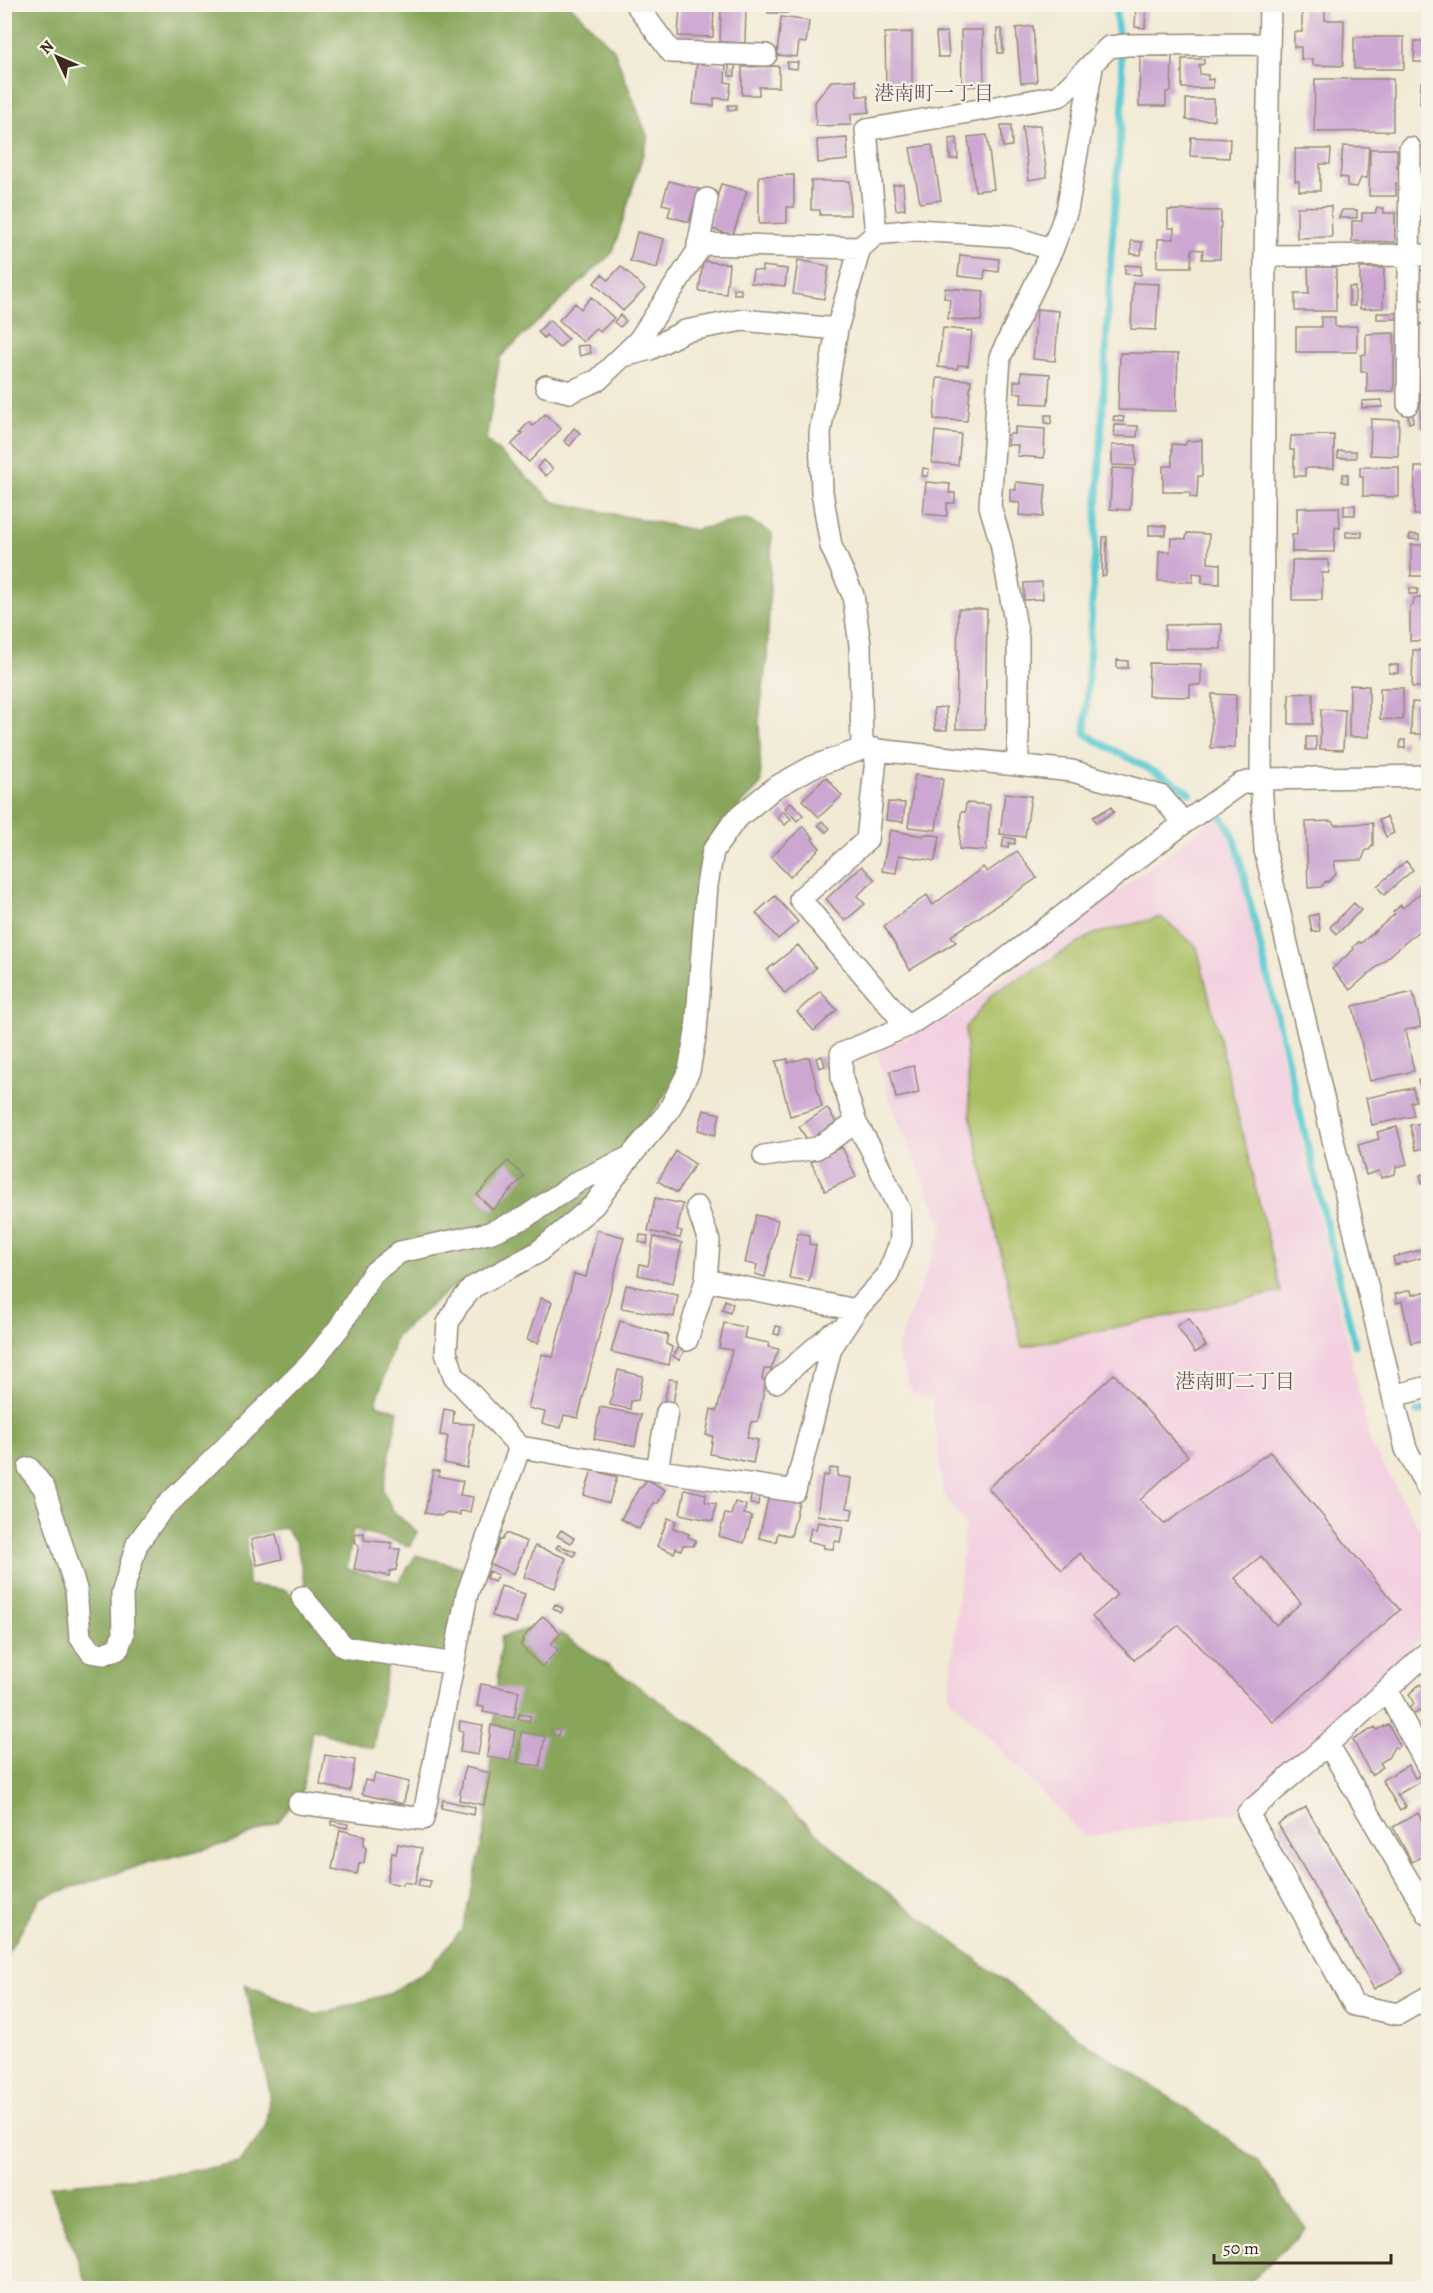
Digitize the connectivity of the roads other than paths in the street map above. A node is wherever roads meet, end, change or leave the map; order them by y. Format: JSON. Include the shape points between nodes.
{"nodes":[{"id":1,"x":636,"y":4,"type":"edge"},
{"id":2,"x":1270,"y":4,"type":"edge"},
{"id":3,"x":1269,"y":44,"type":"junction"},
{"id":4,"x":766,"y":55,"type":"dead end"},
{"id":5,"x":1093,"y":63,"type":"junction"},
{"id":6,"x":1410,"y":148,"type":"dead end"},
{"id":7,"x":707,"y":199,"type":"dead end"},
{"id":8,"x":876,"y":234,"type":"junction"},
{"id":9,"x":698,"y":243,"type":"junction"},
{"id":10,"x":860,"y":248,"type":"junction"},
{"id":11,"x":1052,"y":250,"type":"junction"},
{"id":12,"x":1265,"y":256,"type":"junction"},
{"id":13,"x":1419,"y":256,"type":"edge"},
{"id":14,"x":837,"y":329,"type":"junction"},
{"id":15,"x":621,"y":357,"type":"junction"},
{"id":16,"x":546,"y":386,"type":"dead end"},
{"id":17,"x":1408,"y":404,"type":"dead end"},
{"id":18,"x":870,"y":749,"type":"junction"},
{"id":19,"x":1017,"y":765,"type":"junction"},
{"id":20,"x":1428,"y":776,"type":"edge"},
{"id":21,"x":1261,"y":779,"type":"junction"},
{"id":22,"x":1184,"y":823,"type":"junction"},
{"id":23,"x":907,"y":1026,"type":"junction"},
{"id":24,"x":856,"y":1123,"type":"junction"},
{"id":25,"x":764,"y":1156,"type":"dead end"},
{"id":26,"x":630,"y":1157,"type":"junction"},
{"id":27,"x":698,"y":1207,"type":"dead end"},
{"id":28,"x":706,"y":1280,"type":"junction"},
{"id":29,"x":856,"y":1310,"type":"junction"},
{"id":30,"x":843,"y":1328,"type":"junction"},
{"id":31,"x":687,"y":1340,"type":"dead end"},
{"id":32,"x":776,"y":1382,"type":"dead end"},
{"id":33,"x":1428,"y":1387,"type":"edge"},
{"id":34,"x":1393,"y":1396,"type":"junction"},
{"id":35,"x":667,"y":1412,"type":"dead end"},
{"id":36,"x":520,"y":1447,"type":"junction"},
{"id":37,"x":29,"y":1468,"type":"dead end"},
{"id":38,"x":657,"y":1470,"type":"junction"},
{"id":39,"x":1428,"y":1489,"type":"edge"},
{"id":40,"x":302,"y":1597,"type":"dead end"},
{"id":41,"x":1428,"y":1652,"type":"edge"},
{"id":42,"x":454,"y":1662,"type":"junction"},
{"id":43,"x":1387,"y":1691,"type":"junction"},
{"id":44,"x":1328,"y":1744,"type":"junction"},
{"id":45,"x":1428,"y":1767,"type":"edge"},
{"id":46,"x":299,"y":1803,"type":"dead end"},
{"id":47,"x":1428,"y":1914,"type":"edge"},
{"id":48,"x":1428,"y":1997,"type":"edge"}],
"edges":[{"from":1,"to":4,"type":"street","via":[[671,52]]},
{"from":2,"to":3,"type":"street"},
{"from":3,"to":5,"type":"street","via":[[1118,46]]},
{"from":3,"to":12,"type":"street"},
{"from":5,"to":8,"type":"street","via":[[1059,96],[866,130]]},
{"from":5,"to":11,"type":"street","via":[[1067,210]]},
{"from":6,"to":13,"type":"street"},
{"from":7,"to":9,"type":"street"},
{"from":8,"to":10,"type":"street"},
{"from":8,"to":11,"type":"street","via":[[916,230],[1012,236]]},
{"from":9,"to":10,"type":"street"},
{"from":9,"to":15,"type":"street","via":[[639,340]]},
{"from":10,"to":14,"type":"street"},
{"from":11,"to":19,"type":"street","via":[[1000,357],[990,494],[1018,638]]},
{"from":12,"to":13,"type":"street"},
{"from":12,"to":21,"type":"street"},
{"from":13,"to":17,"type":"street"},
{"from":14,"to":15,"type":"street","via":[[743,320],[685,331],[650,349]]},
{"from":14,"to":18,"type":"street","via":[[820,433],[822,492],[831,546],[853,595]]},
{"from":15,"to":16,"type":"street","via":[[598,380],[570,392]]},
{"from":18,"to":19,"type":"street"},
{"from":18,"to":23,"type":"street","via":[[867,840],[800,899]]},
{"from":18,"to":26,"type":"street","via":[[812,767],[774,788],[735,820],[713,851],[689,1071],[668,1112]]},
{"from":19,"to":22,"type":"street","via":[[1072,771],[1161,796]]},
{"from":20,"to":21,"type":"street"},
{"from":21,"to":22,"type":"street","via":[[1240,784]]},
{"from":21,"to":34,"type":"street","via":[[1264,850]]},
{"from":22,"to":23,"type":"street","via":[[981,978]]},
{"from":23,"to":24,"type":"street","via":[[841,1054],[842,1078]]},
{"from":24,"to":25,"type":"street","via":[[817,1148]]},
{"from":24,"to":29,"type":"street","via":[[900,1211],[901,1241],[887,1276]]},
{"from":26,"to":36,"type":"street","via":[[594,1205],[537,1253],[474,1287],[448,1323],[446,1352],[454,1376]]},
{"from":26,"to":37,"type":"street","via":[[579,1182],[524,1218],[489,1233],[400,1252],[373,1273],[339,1328],[310,1364],[160,1512],[137,1544],[122,1594],[123,1635],[118,1648],[104,1654],[91,1652],[80,1637],[76,1589],[44,1488]]},
{"from":27,"to":28,"type":"street","via":[[709,1241]]},
{"from":28,"to":29,"type":"street"},
{"from":28,"to":31,"type":"street"},
{"from":29,"to":30,"type":"street"},
{"from":30,"to":32,"type":"street"},
{"from":30,"to":38,"type":"street","via":[[831,1348],[795,1491]]},
{"from":33,"to":34,"type":"street"},
{"from":34,"to":39,"type":"street","via":[[1406,1449]]},
{"from":35,"to":38,"type":"street"},
{"from":36,"to":38,"type":"street"},
{"from":36,"to":42,"type":"street","via":[[467,1594]]},
{"from":40,"to":42,"type":"street","via":[[344,1647]]},
{"from":41,"to":43,"type":"street"},
{"from":42,"to":46,"type":"street","via":[[423,1819]]},
{"from":43,"to":44,"type":"street"},
{"from":43,"to":45,"type":"street"},
{"from":44,"to":47,"type":"street"},
{"from":44,"to":48,"type":"street","via":[[1248,1813],[1354,2005],[1398,2014]]}]}
